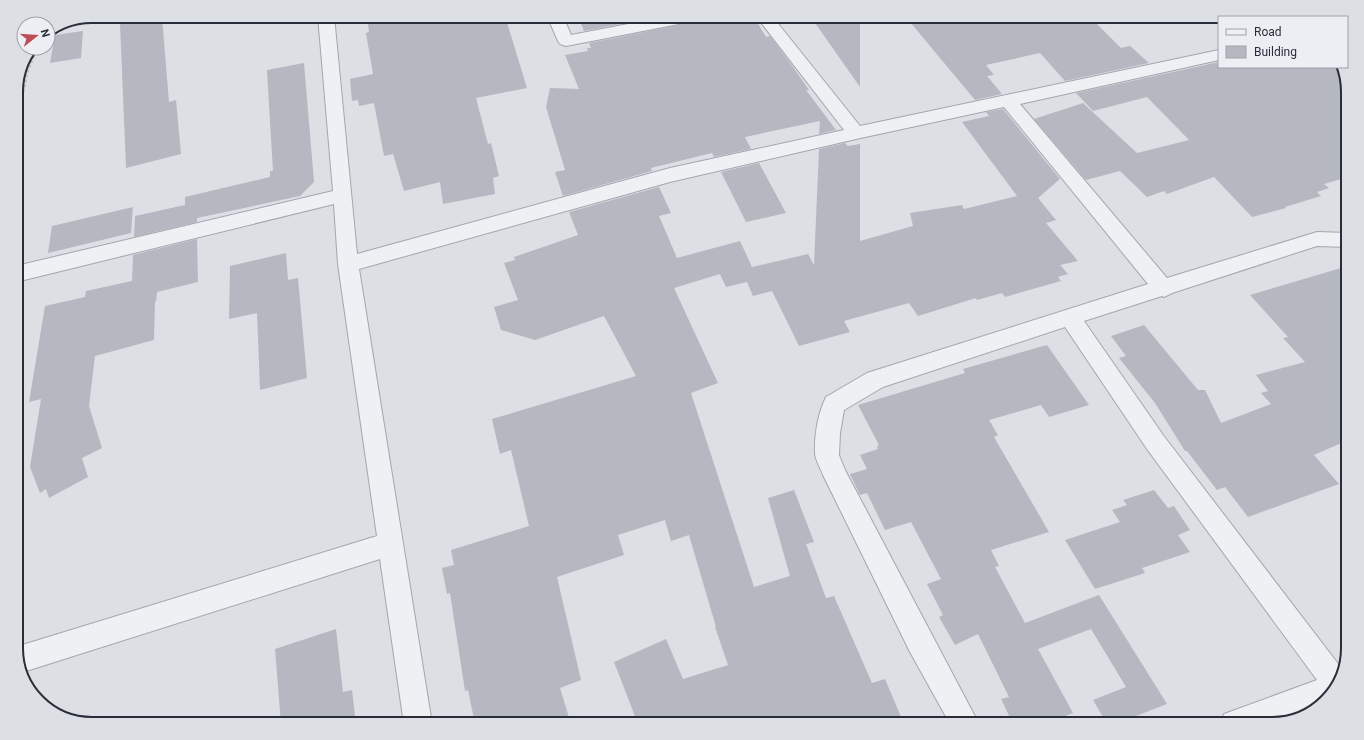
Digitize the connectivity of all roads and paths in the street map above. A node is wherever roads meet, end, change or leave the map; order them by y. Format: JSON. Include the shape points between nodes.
{"nodes":[{"id":1,"x":327,"y":23,"type":"edge"},
{"id":2,"x":558,"y":23,"type":"edge"},
{"id":3,"x":658,"y":23,"type":"edge"},
{"id":4,"x":770,"y":23,"type":"edge"},
{"id":5,"x":1218,"y":54,"type":"edge"},
{"id":6,"x":34,"y":56,"type":"edge"},
{"id":7,"x":23,"y":94,"type":"edge"},
{"id":8,"x":1008,"y":101,"type":"junction"},
{"id":9,"x":856,"y":133,"type":"junction"},
{"id":10,"x":343,"y":195,"type":"junction"},
{"id":11,"x":1341,"y":240,"type":"edge"},
{"id":12,"x":348,"y":264,"type":"junction"},
{"id":13,"x":23,"y":272,"type":"edge"},
{"id":14,"x":1164,"y":289,"type":"junction"},
{"id":15,"x":1070,"y":317,"type":"junction"},
{"id":16,"x":390,"y":544,"type":"junction"},
{"id":17,"x":24,"y":659,"type":"edge"},
{"id":18,"x":1333,"y":680,"type":"edge"},
{"id":19,"x":1326,"y":690,"type":"edge"},
{"id":20,"x":417,"y":717,"type":"edge"},
{"id":21,"x":961,"y":717,"type":"edge"},
{"id":22,"x":1253,"y":717,"type":"edge"}],
"edges":[{"from":1,"to":10,"type":"street"},
{"from":2,"to":3,"type":"street","via":[[566,41]]},
{"from":4,"to":9,"type":"street"},
{"from":5,"to":8,"type":"street"},
{"from":6,"to":7,"type":"path"},
{"from":8,"to":9,"type":"street"},
{"from":8,"to":14,"type":"street"},
{"from":9,"to":12,"type":"street","via":[[670,175]]},
{"from":10,"to":12,"type":"street"},
{"from":10,"to":13,"type":"street"},
{"from":11,"to":14,"type":"street","via":[[1317,239]]},
{"from":12,"to":16,"type":"street"},
{"from":14,"to":15,"type":"street"},
{"from":15,"to":18,"type":"street","via":[[1155,442]]},
{"from":15,"to":21,"type":"street","via":[[875,380],[834,404],[828,433],[827,456],[906,615]]},
{"from":16,"to":17,"type":"street"},
{"from":16,"to":20,"type":"street"},
{"from":19,"to":22,"type":"street"}]}
